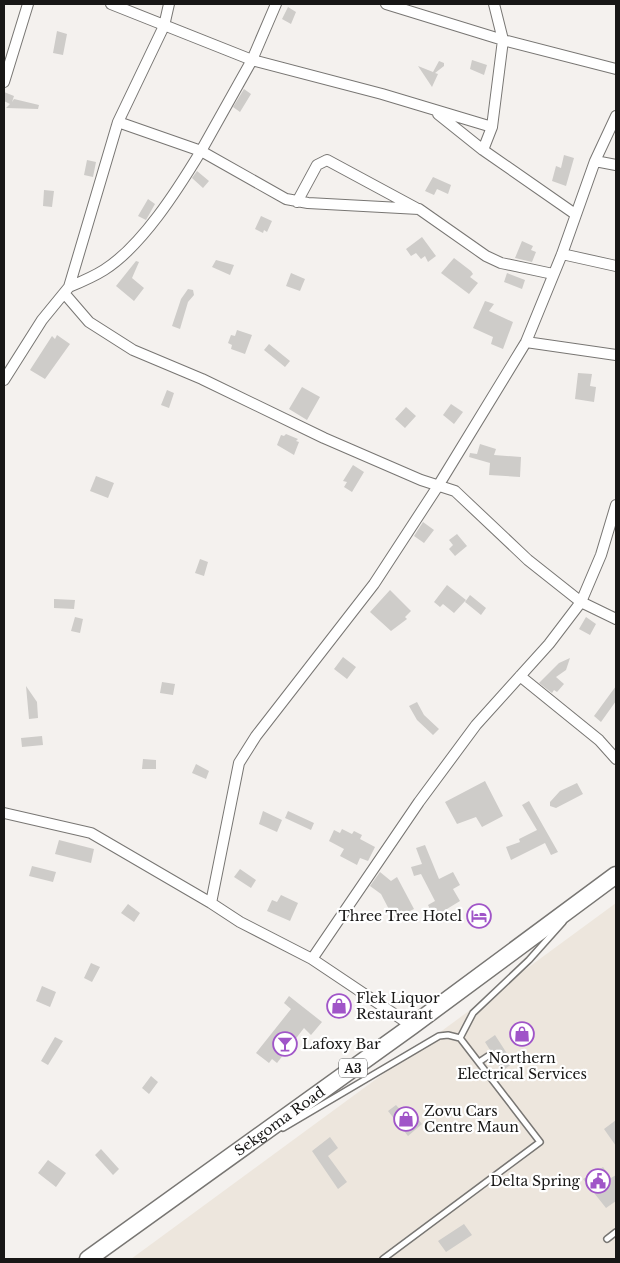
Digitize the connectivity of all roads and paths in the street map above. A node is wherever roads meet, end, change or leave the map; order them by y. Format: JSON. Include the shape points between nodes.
{"nodes":[{"id":1,"x":28,"y":4,"type":"edge"},
{"id":2,"x":111,"y":4,"type":"edge"},
{"id":3,"x":169,"y":4,"type":"edge"},
{"id":4,"x":276,"y":4,"type":"edge"},
{"id":5,"x":386,"y":4,"type":"edge"},
{"id":6,"x":494,"y":4,"type":"edge"},
{"id":7,"x":164,"y":26,"type":"junction"},
{"id":8,"x":503,"y":40,"type":"junction"},
{"id":9,"x":252,"y":60,"type":"junction"},
{"id":10,"x":616,"y":69,"type":"edge"},
{"id":11,"x":4,"y":82,"type":"edge"},
{"id":12,"x":433,"y":110,"type":"junction"},
{"id":13,"x":616,"y":116,"type":"edge"},
{"id":14,"x":118,"y":122,"type":"junction"},
{"id":15,"x":492,"y":127,"type":"junction"},
{"id":16,"x":483,"y":150,"type":"junction"},
{"id":17,"x":202,"y":151,"type":"junction"},
{"id":18,"x":595,"y":161,"type":"junction"},
{"id":19,"x":616,"y":165,"type":"edge"},
{"id":20,"x":297,"y":202,"type":"junction"},
{"id":21,"x":419,"y":209,"type":"junction"},
{"id":22,"x":575,"y":214,"type":"junction"},
{"id":23,"x":562,"y":254,"type":"junction"},
{"id":24,"x":616,"y":266,"type":"edge"},
{"id":25,"x":553,"y":274,"type":"junction"},
{"id":26,"x":66,"y":290,"type":"junction"},
{"id":27,"x":526,"y":342,"type":"junction"},
{"id":28,"x":616,"y":355,"type":"edge"},
{"id":29,"x":4,"y":380,"type":"edge"},
{"id":30,"x":438,"y":486,"type":"junction"},
{"id":31,"x":616,"y":505,"type":"edge"},
{"id":32,"x":581,"y":602,"type":"junction"},
{"id":33,"x":616,"y":619,"type":"edge"},
{"id":34,"x":520,"y":676,"type":"junction"},
{"id":35,"x":616,"y":759,"type":"edge"},
{"id":36,"x":4,"y":813,"type":"edge"},
{"id":37,"x":616,"y":875,"type":"edge"},
{"id":38,"x":212,"y":903,"type":"junction"},
{"id":39,"x":574,"y":908,"type":"junction"},
{"id":40,"x":312,"y":959,"type":"junction"},
{"id":41,"x":412,"y":1026,"type":"junction"},
{"id":42,"x":460,"y":1038,"type":"junction"},
{"id":43,"x":491,"y":1054,"type":"dead end"},
{"id":44,"x":479,"y":1062,"type":"junction"},
{"id":45,"x":206,"y":1173,"type":"junction"},
{"id":46,"x":616,"y":1232,"type":"edge"},
{"id":47,"x":607,"y":1239,"type":"dead end"},
{"id":48,"x":88,"y":1259,"type":"edge"},
{"id":49,"x":383,"y":1259,"type":"edge"}],
"edges":[{"from":1,"to":11,"type":"street"},
{"from":2,"to":7,"type":"street"},
{"from":3,"to":7,"type":"street"},
{"from":4,"to":9,"type":"street"},
{"from":5,"to":8,"type":"street"},
{"from":6,"to":8,"type":"street"},
{"from":7,"to":9,"type":"street"},
{"from":7,"to":14,"type":"street"},
{"from":8,"to":10,"type":"street"},
{"from":8,"to":15,"type":"street"},
{"from":9,"to":12,"type":"street"},
{"from":9,"to":17,"type":"street"},
{"from":12,"to":15,"type":"street"},
{"from":12,"to":16,"type":"street"},
{"from":13,"to":18,"type":"street"},
{"from":14,"to":17,"type":"street"},
{"from":14,"to":26,"type":"street"},
{"from":15,"to":16,"type":"street"},
{"from":16,"to":22,"type":"street"},
{"from":17,"to":20,"type":"street","via":[[286,199]]},
{"from":17,"to":26,"type":"street","via":[[182,183],[133,246],[104,270]]},
{"from":18,"to":19,"type":"street"},
{"from":18,"to":22,"type":"street"},
{"from":20,"to":21,"type":"street"},
{"from":20,"to":21,"type":"street","via":[[316,165],[328,160]]},
{"from":21,"to":25,"type":"street","via":[[486,256],[501,263]]},
{"from":22,"to":23,"type":"street"},
{"from":23,"to":24,"type":"street"},
{"from":23,"to":25,"type":"street"},
{"from":25,"to":27,"type":"street"},
{"from":26,"to":29,"type":"street","via":[[42,320]]},
{"from":26,"to":30,"type":"street","via":[[89,322],[134,350],[324,438]]},
{"from":27,"to":28,"type":"street"},
{"from":27,"to":30,"type":"street"},
{"from":30,"to":32,"type":"street","via":[[460,494],[528,560]]},
{"from":30,"to":38,"type":"street","via":[[374,584],[256,736],[239,763]]},
{"from":31,"to":32,"type":"street","via":[[601,555]]},
{"from":32,"to":33,"type":"street"},
{"from":32,"to":34,"type":"street"},
{"from":34,"to":35,"type":"street","via":[[599,740]]},
{"from":34,"to":40,"type":"street","via":[[476,725],[419,802]]},
{"from":36,"to":38,"type":"street","via":[[91,834]]},
{"from":37,"to":39,"type":"highway","name":"Sekgoma Road","number":"A3"},
{"from":38,"to":40,"type":"street","via":[[240,922]]},
{"from":39,"to":41,"type":"highway","name":"Sekgoma Road","number":"A3"},
{"from":39,"to":42,"type":"lane","via":[[556,932],[473,1013]]},
{"from":40,"to":41,"type":"street"},
{"from":41,"to":45,"type":"highway","name":"Sekgoma Road","number":"A3"},
{"from":42,"to":44,"type":"lane"},
{"from":42,"to":45,"type":"lane","via":[[439,1036]]},
{"from":43,"to":44,"type":"lane"},
{"from":44,"to":49,"type":"lane","via":[[540,1142]]},
{"from":45,"to":48,"type":"highway","name":"Sekgoma Road","number":"A3"},
{"from":46,"to":47,"type":"lane"}]}
